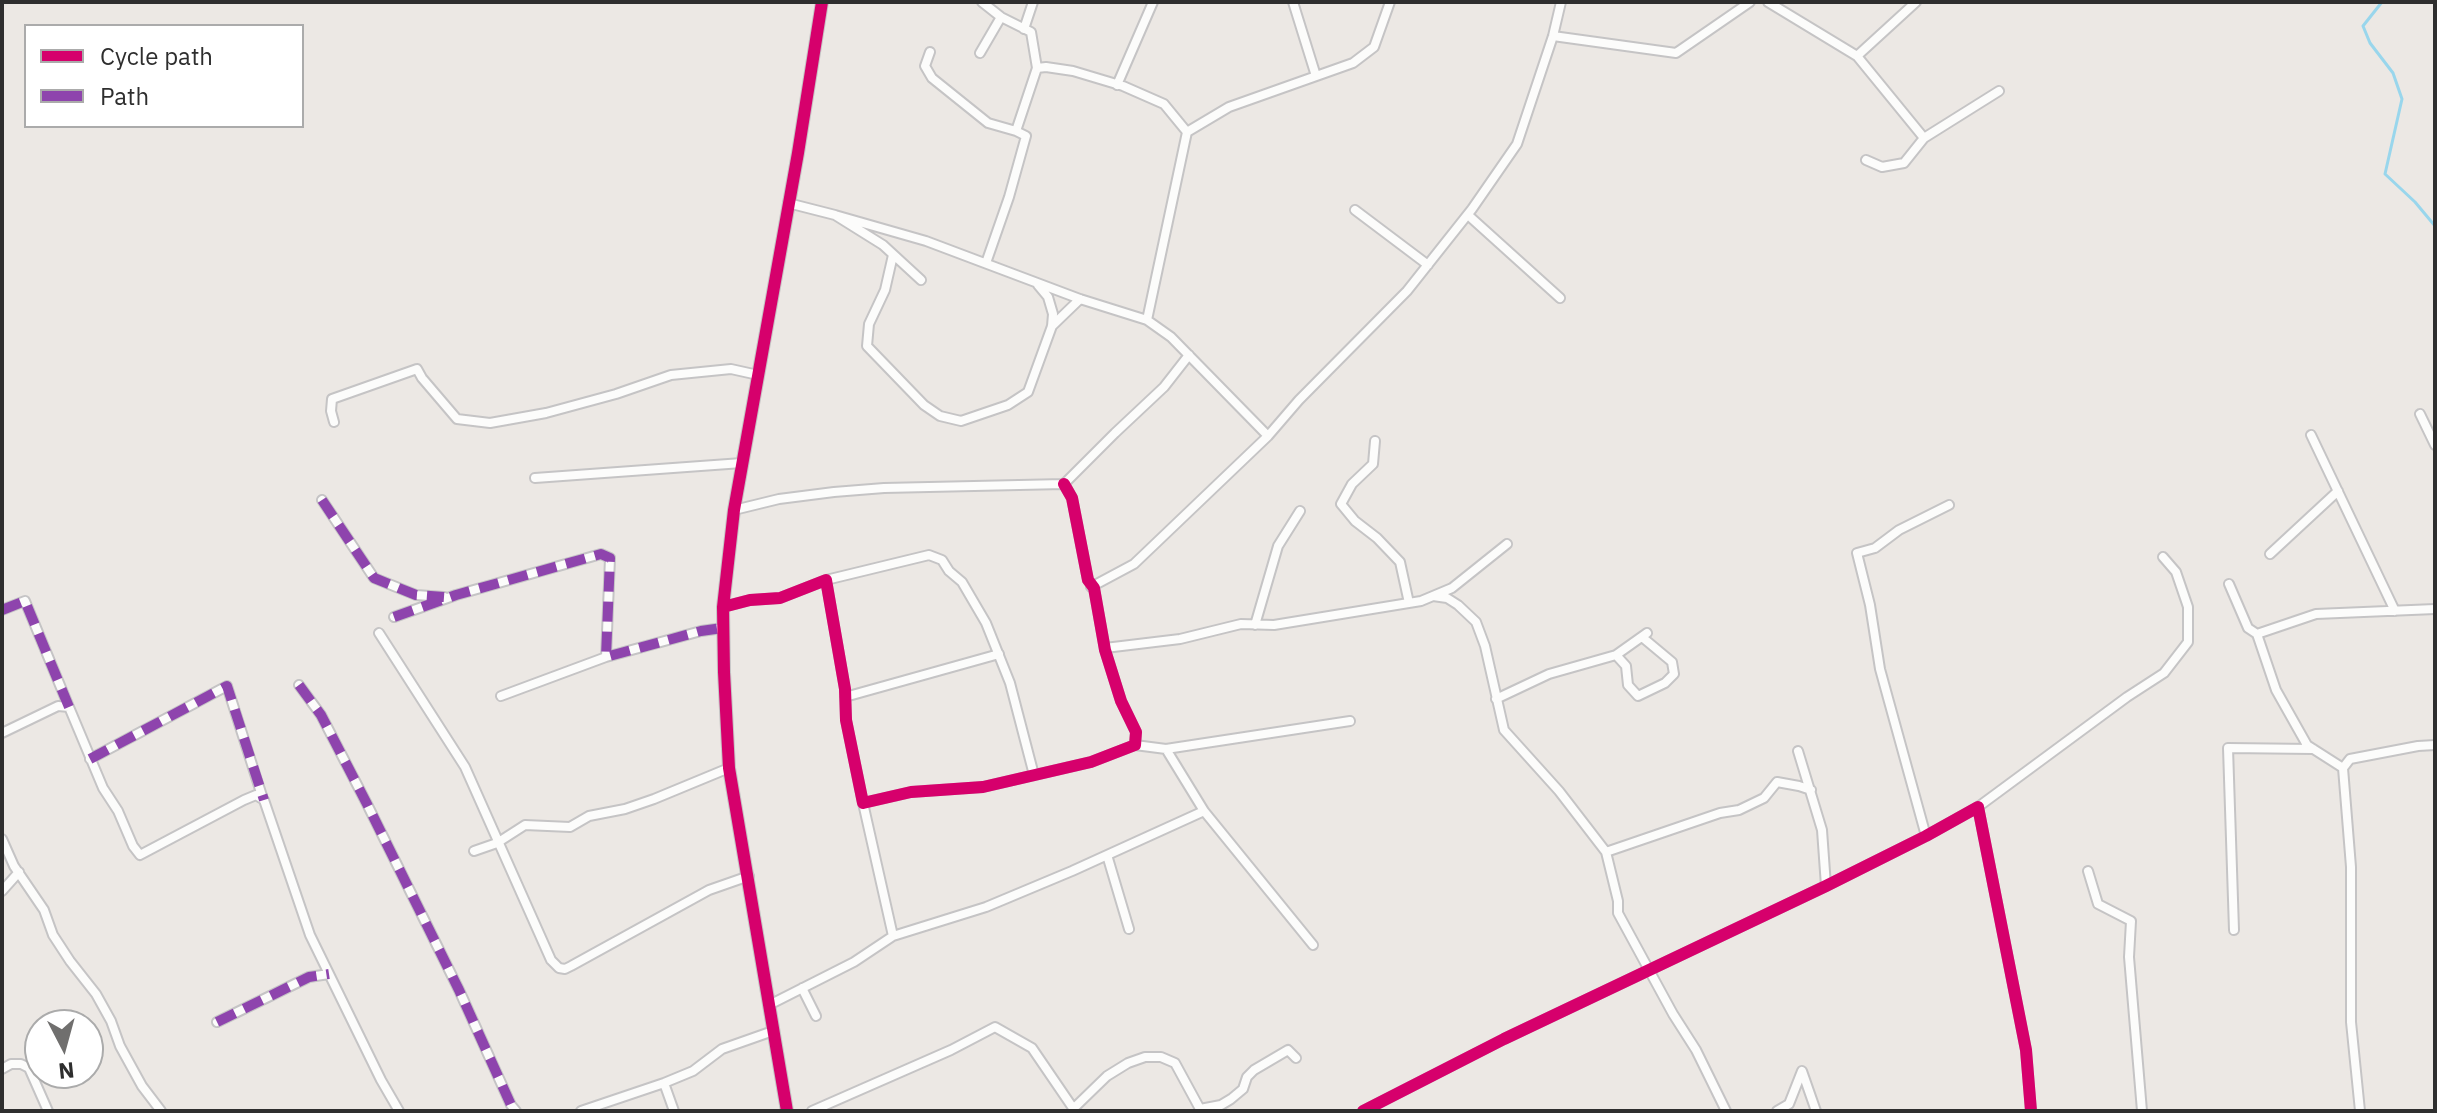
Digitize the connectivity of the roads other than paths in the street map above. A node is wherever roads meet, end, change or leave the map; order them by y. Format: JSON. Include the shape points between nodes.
{"nodes":[{"id":1,"x":822,"y":2,"type":"edge"},
{"id":2,"x":982,"y":2,"type":"edge"},
{"id":3,"x":1033,"y":2,"type":"edge"},
{"id":4,"x":1153,"y":2,"type":"edge"},
{"id":5,"x":1293,"y":2,"type":"edge"},
{"id":6,"x":1390,"y":2,"type":"edge"},
{"id":7,"x":1561,"y":2,"type":"edge"},
{"id":8,"x":1750,"y":2,"type":"edge"},
{"id":9,"x":1768,"y":2,"type":"edge"},
{"id":10,"x":1916,"y":2,"type":"edge"},
{"id":11,"x":1001,"y":17,"type":"junction"},
{"id":12,"x":1024,"y":29,"type":"junction"},
{"id":13,"x":1553,"y":36,"type":"junction"},
{"id":14,"x":930,"y":52,"type":"dead end"},
{"id":15,"x":980,"y":53,"type":"dead end"},
{"id":16,"x":1857,"y":56,"type":"junction"},
{"id":17,"x":1037,"y":68,"type":"junction"},
{"id":18,"x":1316,"y":76,"type":"junction"},
{"id":19,"x":1117,"y":85,"type":"junction"},
{"id":20,"x":1999,"y":91,"type":"dead end"},
{"id":21,"x":1016,"y":131,"type":"junction"},
{"id":22,"x":1187,"y":132,"type":"junction"},
{"id":23,"x":1924,"y":138,"type":"junction"},
{"id":24,"x":1866,"y":160,"type":"dead end"},
{"id":25,"x":788,"y":203,"type":"junction"},
{"id":26,"x":1355,"y":210,"type":"dead end"},
{"id":27,"x":835,"y":215,"type":"junction"},
{"id":28,"x":1468,"y":215,"type":"junction"},
{"id":29,"x":893,"y":255,"type":"junction"},
{"id":30,"x":986,"y":263,"type":"junction"},
{"id":31,"x":1428,"y":265,"type":"junction"},
{"id":32,"x":921,"y":280,"type":"dead end"},
{"id":33,"x":1036,"y":283,"type":"junction"},
{"id":34,"x":1560,"y":298,"type":"dead end"},
{"id":35,"x":1080,"y":299,"type":"junction"},
{"id":36,"x":1147,"y":320,"type":"junction"},
{"id":37,"x":1052,"y":326,"type":"junction"},
{"id":38,"x":1189,"y":355,"type":"junction"},
{"id":39,"x":758,"y":375,"type":"junction"},
{"id":40,"x":2420,"y":414,"type":"dead end"},
{"id":41,"x":334,"y":422,"type":"dead end"},
{"id":42,"x":2311,"y":435,"type":"dead end"},
{"id":43,"x":1268,"y":436,"type":"junction"},
{"id":44,"x":1375,"y":441,"type":"dead end"},
{"id":45,"x":2435,"y":445,"type":"edge"},
{"id":46,"x":742,"y":463,"type":"junction"},
{"id":47,"x":535,"y":478,"type":"dead end"},
{"id":48,"x":1064,"y":484,"type":"junction"},
{"id":49,"x":2338,"y":491,"type":"junction"},
{"id":50,"x":322,"y":500,"type":"dead end"},
{"id":51,"x":1949,"y":505,"type":"dead end"},
{"id":52,"x":734,"y":510,"type":"junction"},
{"id":53,"x":1300,"y":511,"type":"dead end"},
{"id":54,"x":1507,"y":544,"type":"dead end"},
{"id":55,"x":2270,"y":554,"type":"dead end"},
{"id":56,"x":2163,"y":557,"type":"dead end"},
{"id":57,"x":826,"y":580,"type":"junction"},
{"id":58,"x":2229,"y":584,"type":"dead end"},
{"id":59,"x":1092,"y":587,"type":"junction"},
{"id":60,"x":1433,"y":596,"type":"junction"},
{"id":61,"x":448,"y":597,"type":"junction"},
{"id":62,"x":1409,"y":603,"type":"junction"},
{"id":63,"x":723,"y":607,"type":"junction"},
{"id":64,"x":2435,"y":609,"type":"edge"},
{"id":65,"x":2,"y":610,"type":"edge"},
{"id":66,"x":2395,"y":611,"type":"junction"},
{"id":67,"x":394,"y":617,"type":"dead end"},
{"id":68,"x":1255,"y":625,"type":"junction"},
{"id":69,"x":723,"y":628,"type":"junction"},
{"id":70,"x":379,"y":633,"type":"dead end"},
{"id":71,"x":2257,"y":634,"type":"junction"},
{"id":72,"x":1105,"y":648,"type":"junction"},
{"id":73,"x":999,"y":654,"type":"junction"},
{"id":74,"x":1616,"y":655,"type":"junction"},
{"id":75,"x":606,"y":657,"type":"junction"},
{"id":76,"x":299,"y":685,"type":"dead end"},
{"id":77,"x":501,"y":696,"type":"dead end"},
{"id":78,"x":845,"y":697,"type":"junction"},
{"id":79,"x":1496,"y":699,"type":"junction"},
{"id":80,"x":69,"y":707,"type":"junction"},
{"id":81,"x":1350,"y":721,"type":"dead end"},
{"id":82,"x":2,"y":733,"type":"edge"},
{"id":83,"x":1135,"y":745,"type":"junction"},
{"id":84,"x":2435,"y":745,"type":"edge"},
{"id":85,"x":1166,"y":749,"type":"junction"},
{"id":86,"x":2314,"y":749,"type":"junction"},
{"id":87,"x":1798,"y":751,"type":"dead end"},
{"id":88,"x":90,"y":759,"type":"junction"},
{"id":89,"x":729,"y":768,"type":"junction"},
{"id":90,"x":2343,"y":768,"type":"junction"},
{"id":91,"x":1034,"y":775,"type":"junction"},
{"id":92,"x":1811,"y":790,"type":"junction"},
{"id":93,"x":264,"y":800,"type":"junction"},
{"id":94,"x":863,"y":803,"type":"junction"},
{"id":95,"x":1978,"y":807,"type":"junction"},
{"id":96,"x":1204,"y":811,"type":"junction"},
{"id":97,"x":1926,"y":836,"type":"junction"},
{"id":98,"x":2,"y":839,"type":"edge"},
{"id":99,"x":497,"y":843,"type":"junction"},
{"id":100,"x":474,"y":851,"type":"dead end"},
{"id":101,"x":1606,"y":852,"type":"junction"},
{"id":102,"x":1107,"y":855,"type":"junction"},
{"id":103,"x":2088,"y":871,"type":"dead end"},
{"id":104,"x":19,"y":872,"type":"junction"},
{"id":105,"x":749,"y":876,"type":"junction"},
{"id":106,"x":1826,"y":886,"type":"junction"},
{"id":107,"x":2,"y":891,"type":"edge"},
{"id":108,"x":1129,"y":929,"type":"dead end"},
{"id":109,"x":2234,"y":930,"type":"dead end"},
{"id":110,"x":893,"y":936,"type":"junction"},
{"id":111,"x":1313,"y":945,"type":"dead end"},
{"id":112,"x":1649,"y":971,"type":"junction"},
{"id":113,"x":329,"y":974,"type":"junction"},
{"id":114,"x":802,"y":988,"type":"junction"},
{"id":115,"x":769,"y":1005,"type":"junction"},
{"id":116,"x":816,"y":1016,"type":"dead end"},
{"id":117,"x":217,"y":1022,"type":"dead end"},
{"id":118,"x":773,"y":1031,"type":"junction"},
{"id":119,"x":1296,"y":1058,"type":"dead end"},
{"id":120,"x":2,"y":1069,"type":"edge"},
{"id":121,"x":664,"y":1083,"type":"junction"},
{"id":122,"x":1075,"y":1110,"type":"edge"},
{"id":123,"x":48,"y":1111,"type":"edge"},
{"id":124,"x":161,"y":1111,"type":"edge"},
{"id":125,"x":399,"y":1111,"type":"edge"},
{"id":126,"x":516,"y":1111,"type":"edge"},
{"id":127,"x":581,"y":1111,"type":"edge"},
{"id":128,"x":674,"y":1111,"type":"edge"},
{"id":129,"x":787,"y":1111,"type":"edge"},
{"id":130,"x":812,"y":1111,"type":"edge"},
{"id":131,"x":1363,"y":1111,"type":"edge"},
{"id":132,"x":1726,"y":1111,"type":"edge"},
{"id":133,"x":1777,"y":1111,"type":"edge"},
{"id":134,"x":1816,"y":1111,"type":"edge"},
{"id":135,"x":2031,"y":1111,"type":"edge"},
{"id":136,"x":2142,"y":1111,"type":"edge"},
{"id":137,"x":2360,"y":1111,"type":"edge"}],
"edges":[{"from":1,"to":25,"type":"street"},
{"from":2,"to":11,"type":"street"},
{"from":3,"to":12,"type":"street"},
{"from":4,"to":19,"type":"street"},
{"from":5,"to":18,"type":"street"},
{"from":6,"to":18,"type":"street","via":[[1374,47],[1353,63]]},
{"from":7,"to":13,"type":"street"},
{"from":8,"to":13,"type":"street","via":[[1676,53]]},
{"from":9,"to":16,"type":"street"},
{"from":10,"to":16,"type":"street"},
{"from":11,"to":12,"type":"street"},
{"from":11,"to":15,"type":"street"},
{"from":12,"to":17,"type":"street","via":[[1031,32]]},
{"from":13,"to":28,"type":"street","via":[[1517,144]]},
{"from":14,"to":21,"type":"street","via":[[925,66],[932,78],[988,123]]},
{"from":16,"to":23,"type":"street"},
{"from":17,"to":19,"type":"street","via":[[1073,71]]},
{"from":17,"to":21,"type":"street"},
{"from":18,"to":22,"type":"street","via":[[1229,107]]},
{"from":19,"to":22,"type":"street","via":[[1164,104]]},
{"from":20,"to":23,"type":"street"},
{"from":21,"to":30,"type":"street","via":[[1026,136]]},
{"from":22,"to":36,"type":"street"},
{"from":23,"to":24,"type":"street","via":[[1904,163],[1882,167]]},
{"from":25,"to":27,"type":"street"},
{"from":25,"to":39,"type":"street"},
{"from":26,"to":31,"type":"street"},
{"from":27,"to":29,"type":"street"},
{"from":27,"to":30,"type":"street"},
{"from":28,"to":31,"type":"street"},
{"from":28,"to":34,"type":"street"},
{"from":29,"to":32,"type":"street"},
{"from":29,"to":37,"type":"street","via":[[869,324],[867,346],[940,416],[961,421],[1028,392]]},
{"from":30,"to":33,"type":"street"},
{"from":31,"to":43,"type":"street"},
{"from":33,"to":35,"type":"street"},
{"from":33,"to":37,"type":"street","via":[[1048,297]]},
{"from":35,"to":36,"type":"street"},
{"from":35,"to":37,"type":"street"},
{"from":36,"to":38,"type":"street"},
{"from":38,"to":43,"type":"street"},
{"from":38,"to":48,"type":"street","via":[[1164,387]]},
{"from":39,"to":41,"type":"street","via":[[731,369],[671,375],[546,413],[490,423],[457,419],[417,369],[332,399]]},
{"from":39,"to":46,"type":"street"},
{"from":40,"to":45,"type":"street"},
{"from":42,"to":49,"type":"street"},
{"from":43,"to":59,"type":"street","via":[[1134,564]]},
{"from":44,"to":62,"type":"street","via":[[1373,464],[1341,504],[1400,562]]},
{"from":46,"to":47,"type":"street"},
{"from":46,"to":52,"type":"street"},
{"from":48,"to":52,"type":"street","via":[[884,488],[779,499]]},
{"from":48,"to":59,"type":"street","via":[[1072,498]]},
{"from":49,"to":55,"type":"street"},
{"from":49,"to":66,"type":"street"},
{"from":50,"to":61,"type":"street","via":[[374,578],[416,595]]},
{"from":51,"to":97,"type":"street","via":[[1857,553],[1880,669]]},
{"from":52,"to":63,"type":"street"},
{"from":53,"to":68,"type":"street","via":[[1278,546]]},
{"from":54,"to":60,"type":"street","via":[[1452,588]]},
{"from":56,"to":95,"type":"street","via":[[2176,572],[2188,607],[2188,642],[2164,673]]},
{"from":57,"to":63,"type":"street","via":[[780,598]]},
{"from":57,"to":73,"type":"street","via":[[929,555],[942,560],[969,592]]},
{"from":57,"to":78,"type":"street"},
{"from":58,"to":71,"type":"street","via":[[2248,628]]},
{"from":59,"to":72,"type":"street"},
{"from":60,"to":62,"type":"street"},
{"from":60,"to":79,"type":"street","via":[[1447,598],[1476,622]]},
{"from":61,"to":67,"type":"street"},
{"from":61,"to":75,"type":"street","via":[[601,554],[610,558]]},
{"from":62,"to":68,"type":"street"},
{"from":63,"to":69,"type":"street"},
{"from":64,"to":66,"type":"street"},
{"from":65,"to":80,"type":"street","via":[[25,601]]},
{"from":66,"to":71,"type":"street","via":[[2316,614]]},
{"from":68,"to":72,"type":"street"},
{"from":69,"to":75,"type":"street"},
{"from":69,"to":89,"type":"street"},
{"from":70,"to":99,"type":"street","via":[[465,767]]},
{"from":71,"to":86,"type":"street","via":[[2276,690]]},
{"from":72,"to":83,"type":"street","via":[[1136,732]]},
{"from":73,"to":78,"type":"street"},
{"from":73,"to":91,"type":"street"},
{"from":74,"to":74,"type":"street","via":[[1645,635],[1672,662],[1674,674],[1638,696]]},
{"from":74,"to":79,"type":"street","via":[[1549,674]]},
{"from":75,"to":77,"type":"street"},
{"from":76,"to":126,"type":"street","via":[[321,715],[367,804]]},
{"from":78,"to":94,"type":"street"},
{"from":79,"to":101,"type":"street","via":[[1504,730]]},
{"from":80,"to":82,"type":"street","via":[[58,706]]},
{"from":80,"to":88,"type":"street"},
{"from":81,"to":85,"type":"street"},
{"from":83,"to":85,"type":"street"},
{"from":83,"to":91,"type":"street"},
{"from":84,"to":90,"type":"street","via":[[2350,759]]},
{"from":85,"to":96,"type":"street"},
{"from":86,"to":90,"type":"street"},
{"from":86,"to":109,"type":"street","via":[[2228,748]]},
{"from":87,"to":92,"type":"street"},
{"from":88,"to":93,"type":"street","via":[[140,855],[244,800],[256,795]]},
{"from":88,"to":93,"type":"street","via":[[227,686]]},
{"from":89,"to":99,"type":"street","via":[[570,827],[525,825]]},
{"from":89,"to":105,"type":"street"},
{"from":90,"to":137,"type":"street","via":[[2351,867],[2351,1022]]},
{"from":91,"to":94,"type":"street"},
{"from":92,"to":101,"type":"street","via":[[1777,782],[1764,798],[1739,810]]},
{"from":92,"to":106,"type":"street","via":[[1822,830]]},
{"from":93,"to":113,"type":"street","via":[[310,935]]},
{"from":94,"to":110,"type":"street"},
{"from":95,"to":97,"type":"street"},
{"from":95,"to":135,"type":"street","via":[[2026,1050]]},
{"from":96,"to":102,"type":"street"},
{"from":96,"to":111,"type":"street"},
{"from":97,"to":106,"type":"street"},
{"from":98,"to":104,"type":"street"},
{"from":99,"to":100,"type":"street"},
{"from":99,"to":105,"type":"street","via":[[551,960],[565,969],[709,890]]},
{"from":101,"to":112,"type":"street","via":[[1618,913]]},
{"from":102,"to":108,"type":"street"},
{"from":102,"to":110,"type":"street","via":[[986,907]]},
{"from":103,"to":136,"type":"street","via":[[2098,904],[2131,921],[2129,957]]},
{"from":104,"to":107,"type":"street"},
{"from":104,"to":124,"type":"street"},
{"from":105,"to":115,"type":"street"},
{"from":106,"to":112,"type":"street"},
{"from":110,"to":114,"type":"street"},
{"from":112,"to":131,"type":"street"},
{"from":112,"to":132,"type":"street"},
{"from":113,"to":117,"type":"street","via":[[309,977]]},
{"from":113,"to":125,"type":"street"},
{"from":114,"to":115,"type":"street"},
{"from":114,"to":116,"type":"street"},
{"from":115,"to":118,"type":"street"},
{"from":118,"to":121,"type":"street","via":[[722,1049],[693,1071]]},
{"from":118,"to":129,"type":"street"},
{"from":119,"to":122,"type":"street","via":[[1288,1050],[1254,1070],[1231,1099],[1200,1109],[1175,1063],[1145,1057],[1107,1076]]},
{"from":120,"to":123,"type":"street","via":[[11,1064],[29,1068]]},
{"from":121,"to":127,"type":"street"},
{"from":121,"to":128,"type":"street"},
{"from":122,"to":130,"type":"street","via":[[1032,1048],[995,1027]]},
{"from":133,"to":134,"type":"street","via":[[1789,1104],[1802,1071]]}]}
